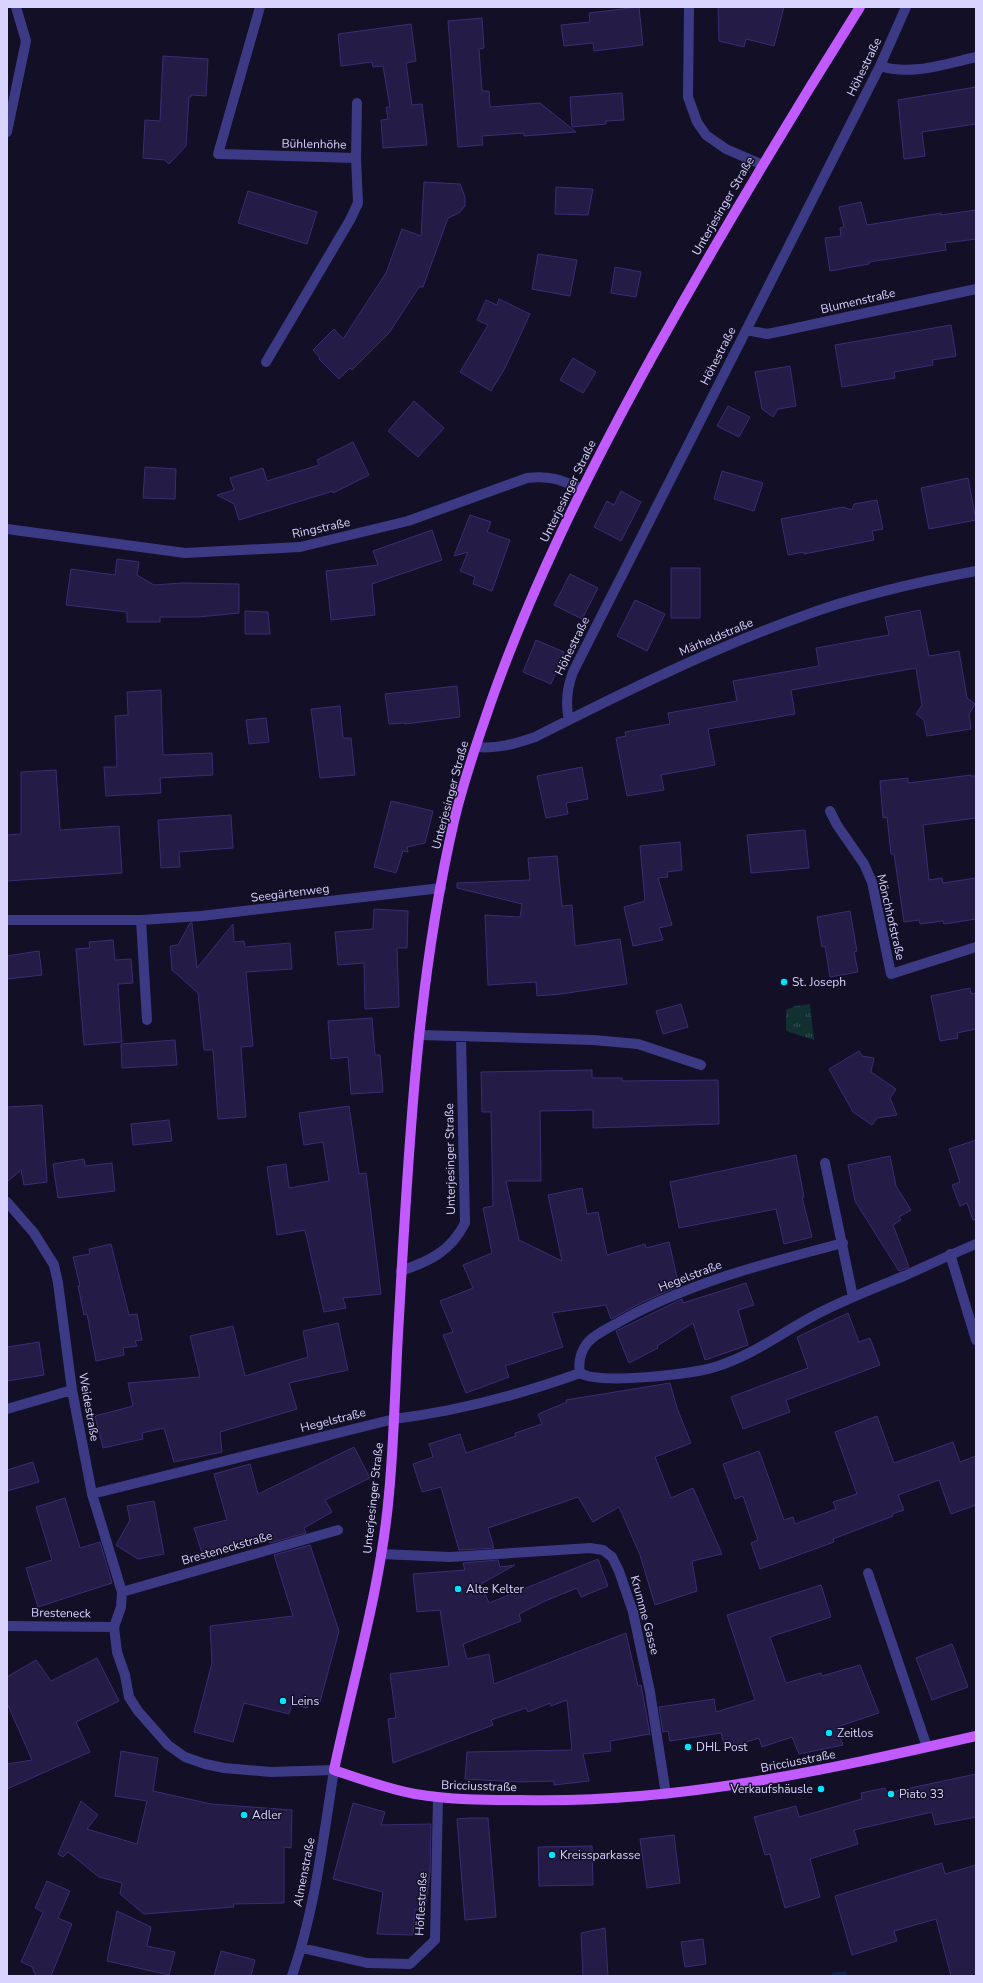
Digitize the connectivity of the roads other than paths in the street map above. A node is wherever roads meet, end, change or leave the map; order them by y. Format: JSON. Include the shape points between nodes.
{"nodes":[{"id":1,"x":16,"y":7,"type":"edge"},
{"id":2,"x":260,"y":7,"type":"edge"},
{"id":3,"x":689,"y":7,"type":"edge"},
{"id":4,"x":860,"y":7,"type":"edge"},
{"id":5,"x":906,"y":7,"type":"edge"},
{"id":6,"x":976,"y":57,"type":"edge"},
{"id":7,"x":880,"y":66,"type":"junction"},
{"id":8,"x":357,"y":103,"type":"dead end"},
{"id":9,"x":7,"y":132,"type":"edge"},
{"id":10,"x":356,"y":158,"type":"junction"},
{"id":11,"x":763,"y":165,"type":"junction"},
{"id":12,"x":976,"y":289,"type":"edge"},
{"id":13,"x":746,"y":330,"type":"junction"},
{"id":14,"x":266,"y":362,"type":"dead end"},
{"id":15,"x":582,"y":489,"type":"junction"},
{"id":16,"x":7,"y":529,"type":"edge"},
{"id":17,"x":976,"y":571,"type":"edge"},
{"id":18,"x":569,"y":720,"type":"junction"},
{"id":19,"x":476,"y":747,"type":"junction"},
{"id":20,"x":830,"y":811,"type":"dead end"},
{"id":21,"x":441,"y":888,"type":"junction"},
{"id":22,"x":7,"y":920,"type":"edge"},
{"id":23,"x":141,"y":920,"type":"junction"},
{"id":24,"x":976,"y":948,"type":"edge"},
{"id":25,"x":147,"y":1020,"type":"dead end"},
{"id":26,"x":419,"y":1035,"type":"junction"},
{"id":27,"x":461,"y":1037,"type":"junction"},
{"id":28,"x":702,"y":1065,"type":"dead end"},
{"id":29,"x":825,"y":1163,"type":"dead end"},
{"id":30,"x":7,"y":1202,"type":"edge"},
{"id":31,"x":843,"y":1243,"type":"junction"},
{"id":32,"x":976,"y":1244,"type":"edge"},
{"id":33,"x":950,"y":1254,"type":"junction"},
{"id":34,"x":402,"y":1271,"type":"junction"},
{"id":35,"x":853,"y":1297,"type":"junction"},
{"id":36,"x":976,"y":1340,"type":"edge"},
{"id":37,"x":580,"y":1373,"type":"junction"},
{"id":38,"x":72,"y":1390,"type":"junction"},
{"id":39,"x":7,"y":1409,"type":"edge"},
{"id":40,"x":394,"y":1419,"type":"junction"},
{"id":41,"x":92,"y":1494,"type":"junction"},
{"id":42,"x":338,"y":1530,"type":"dead end"},
{"id":43,"x":381,"y":1554,"type":"junction"},
{"id":44,"x":868,"y":1573,"type":"dead end"},
{"id":45,"x":122,"y":1592,"type":"junction"},
{"id":46,"x":7,"y":1626,"type":"edge"},
{"id":47,"x":114,"y":1627,"type":"junction"},
{"id":48,"x":976,"y":1736,"type":"edge"},
{"id":49,"x":927,"y":1747,"type":"junction"},
{"id":50,"x":334,"y":1770,"type":"junction"},
{"id":51,"x":666,"y":1794,"type":"junction"},
{"id":52,"x":438,"y":1797,"type":"junction"},
{"id":53,"x":302,"y":1948,"type":"junction"},
{"id":54,"x":292,"y":1976,"type":"edge"}],
"edges":[{"from":1,"to":9,"type":"street","via":[[26,41]]},
{"from":2,"to":10,"type":"street","name":"Bühlenhöhe","via":[[218,154]]},
{"from":3,"to":11,"type":"street","via":[[688,97],[697,122],[706,135],[726,149]]},
{"from":4,"to":11,"type":"main road","name":"Unterjesinger Straße"},
{"from":5,"to":7,"type":"street","name":"Höhestraße"},
{"from":6,"to":7,"type":"street","via":[[916,70]]},
{"from":7,"to":13,"type":"street","name":"Höhestraße"},
{"from":8,"to":10,"type":"street"},
{"from":10,"to":14,"type":"street","name":"Bühlenhöhe","via":[[358,203]]},
{"from":11,"to":15,"type":"main road","name":"Unterjesinger Straße","via":[[673,320]]},
{"from":12,"to":13,"type":"street","name":"Blumenstraße","via":[[767,334]]},
{"from":13,"to":18,"type":"street","name":"Höhestraße","via":[[573,672],[567,687]]},
{"from":15,"to":16,"type":"street","name":"Ringstraße","via":[[557,478],[527,478],[408,521],[300,548],[185,553]]},
{"from":15,"to":19,"type":"main road","name":"Unterjesinger Straße","via":[[517,634]]},
{"from":17,"to":18,"type":"street","name":"Märheldstraße","via":[[883,591],[803,615],[696,660]]},
{"from":18,"to":19,"type":"street","name":"Märheldstraße","via":[[518,743],[492,748]]},
{"from":19,"to":21,"type":"main road","name":"Unterjesinger Straße","via":[[455,819]]},
{"from":20,"to":24,"type":"street","name":"Mönchhofstraße","via":[[864,864],[872,882],[891,974]]},
{"from":21,"to":23,"type":"street","name":"Seegärtenweg","via":[[248,911]]},
{"from":21,"to":26,"type":"main road","name":"Unterjesinger Straße"},
{"from":22,"to":23,"type":"street","name":"Seegärtenweg"},
{"from":23,"to":25,"type":"street"},
{"from":26,"to":27,"type":"street"},
{"from":26,"to":34,"type":"main road","name":"Unterjesinger Straße"},
{"from":27,"to":28,"type":"street","via":[[593,1040],[638,1044]]},
{"from":27,"to":34,"type":"street","name":"Unterjesinger Straße","via":[[465,1223],[458,1237],[448,1248],[417,1266]]},
{"from":29,"to":31,"type":"street"},
{"from":30,"to":38,"type":"street","name":"Weidestraße","via":[[34,1233],[54,1264]]},
{"from":31,"to":35,"type":"street"},
{"from":31,"to":37,"type":"street","name":"Hegelstraße","via":[[748,1268],[678,1293],[648,1307],[588,1342],[580,1355]]},
{"from":32,"to":33,"type":"street"},
{"from":33,"to":35,"type":"street"},
{"from":33,"to":36,"type":"street"},
{"from":34,"to":40,"type":"main road","name":"Unterjesinger Straße"},
{"from":35,"to":37,"type":"street","via":[[800,1323],[752,1352],[710,1368],[685,1373],[599,1379],[586,1377]]},
{"from":37,"to":40,"type":"street","name":"Hegelstraße","via":[[490,1402]]},
{"from":38,"to":39,"type":"street"},
{"from":38,"to":41,"type":"street","name":"Weidestraße"},
{"from":40,"to":41,"type":"street","name":"Hegelstraße"},
{"from":40,"to":43,"type":"main road","name":"Unterjesinger Straße","via":[[390,1491]]},
{"from":41,"to":45,"type":"street","name":"Weidestraße"},
{"from":42,"to":45,"type":"street","name":"Bresteneckstraße"},
{"from":43,"to":50,"type":"main road","name":"Unterjesinger Straße"},
{"from":43,"to":51,"type":"street","name":"Krumme Gasse","via":[[450,1557],[590,1548],[602,1550],[612,1558],[640,1635]]},
{"from":44,"to":49,"type":"street"},
{"from":45,"to":47,"type":"street","name":"Weidestraße","via":[[121,1607]]},
{"from":46,"to":47,"type":"street","name":"Bresteneck"},
{"from":47,"to":50,"type":"street","name":"Bricciusstraße","via":[[117,1652],[129,1697],[159,1736],[185,1757],[205,1764],[247,1771]]},
{"from":48,"to":49,"type":"main road","name":"Bricciusstraße"},
{"from":49,"to":51,"type":"main road","name":"Bricciusstraße","via":[[764,1780]]},
{"from":50,"to":52,"type":"main road","name":"Bricciusstraße","via":[[396,1790]]},
{"from":50,"to":53,"type":"street","name":"Almenstraße","via":[[318,1875]]},
{"from":51,"to":52,"type":"main road","name":"Bricciusstraße","via":[[548,1801]]},
{"from":52,"to":53,"type":"street","name":"Höflestraße","via":[[435,1940],[410,1964],[367,1963]]},
{"from":53,"to":54,"type":"street","name":"Almenstraße"}]}
